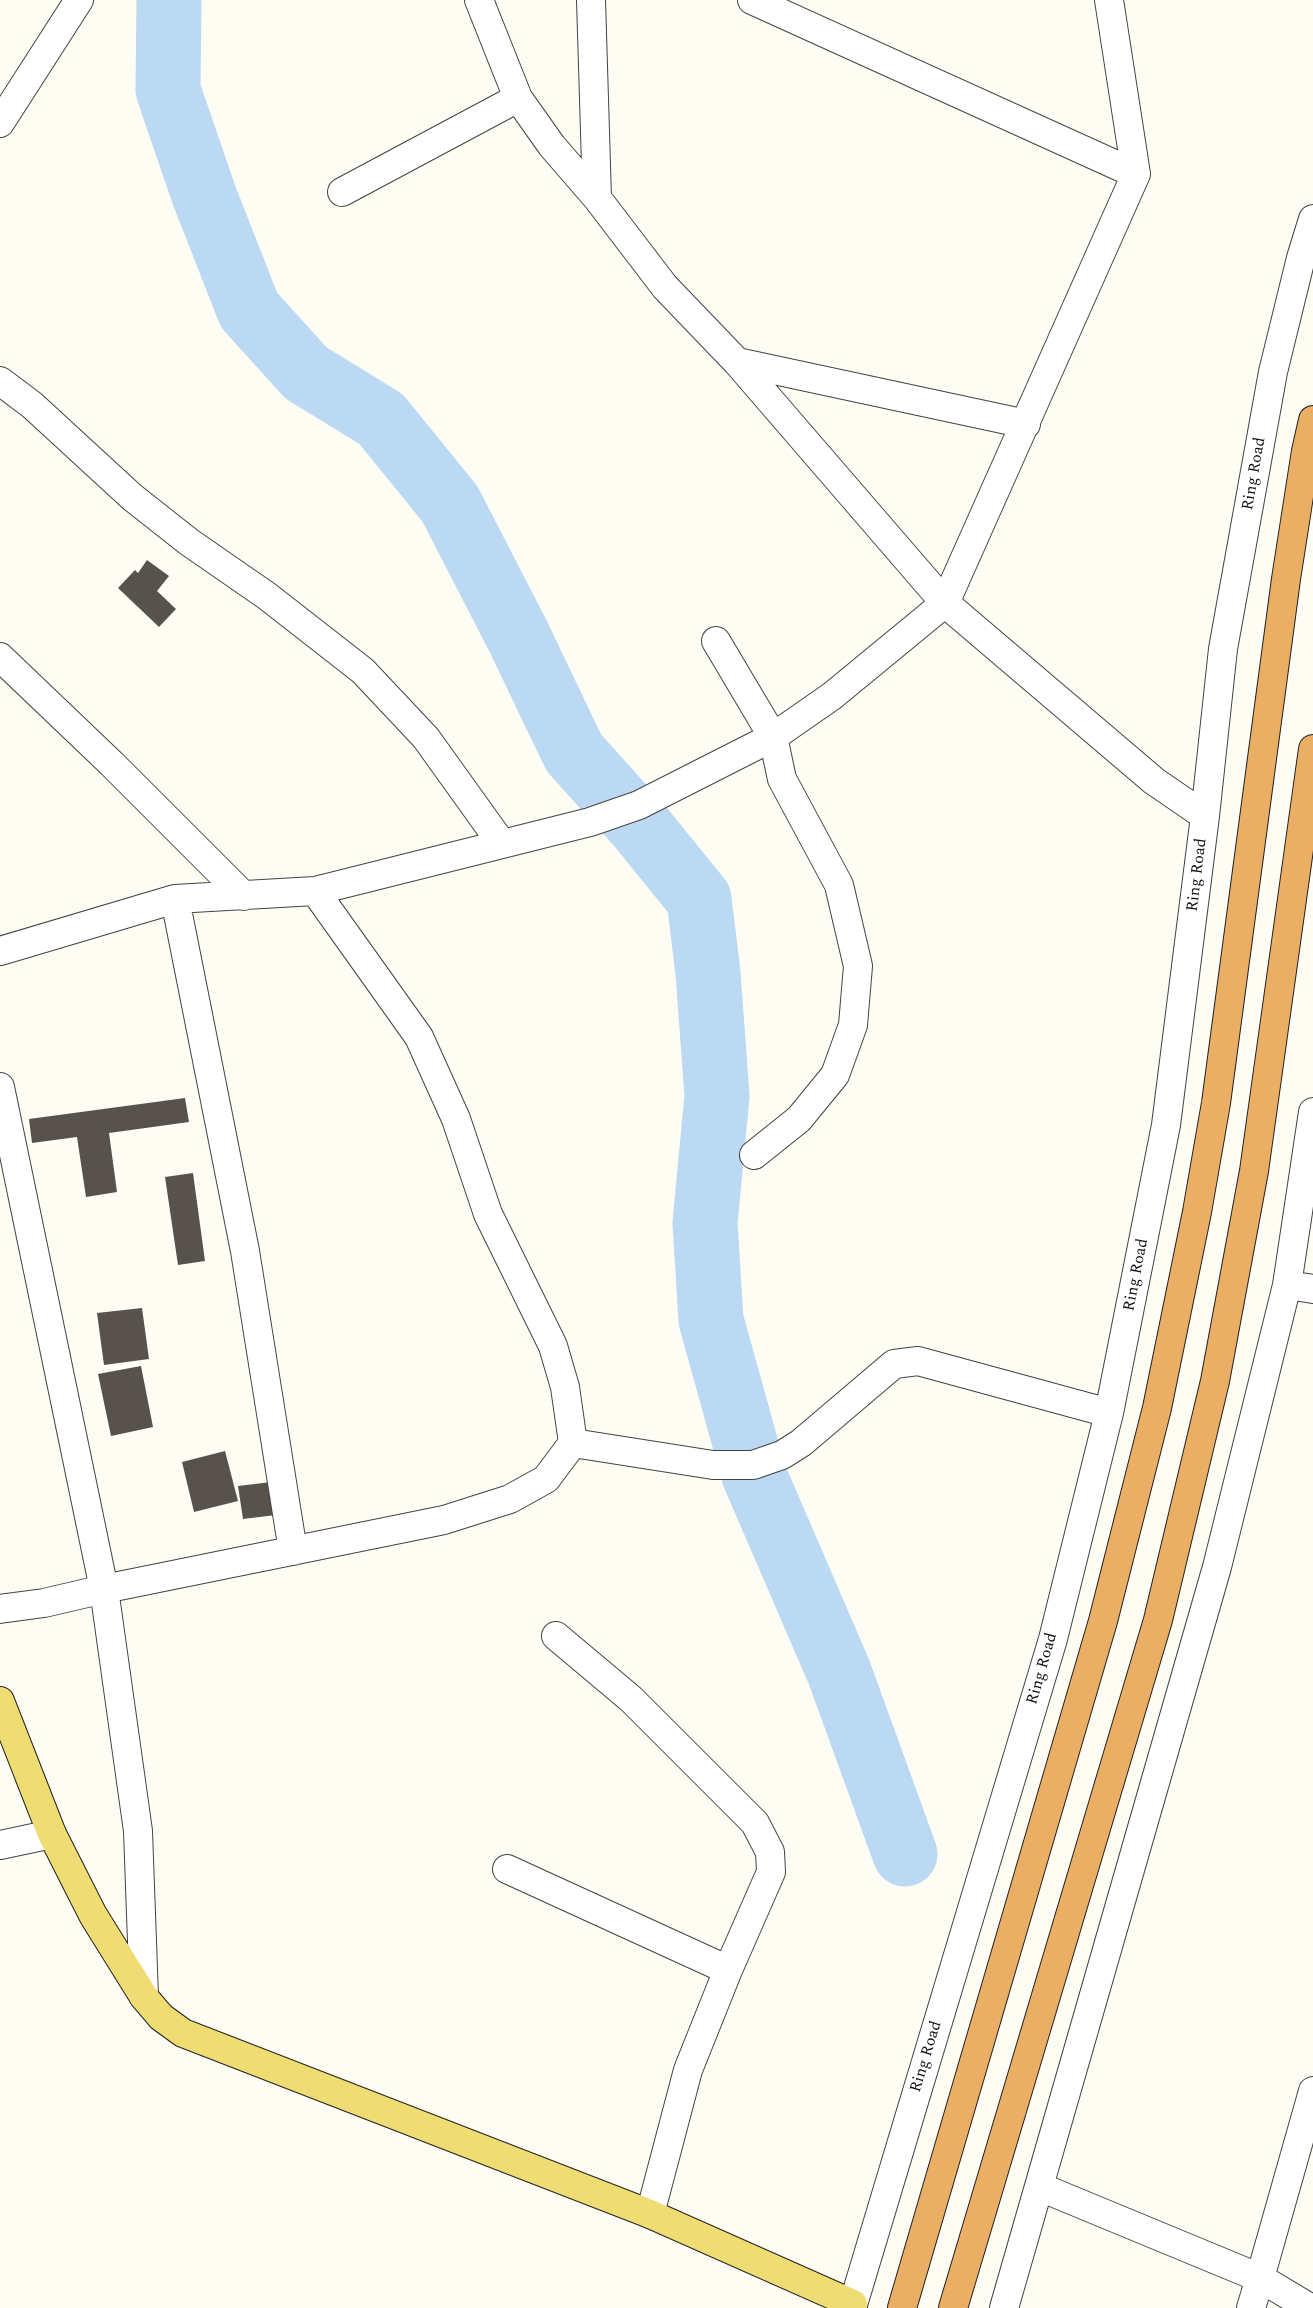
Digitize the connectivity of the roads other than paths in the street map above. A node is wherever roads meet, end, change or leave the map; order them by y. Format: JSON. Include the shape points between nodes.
{"nodes":[{"id":1,"x":78,"y":0,"type":"edge"},
{"id":2,"x":479,"y":0,"type":"edge"},
{"id":3,"x":591,"y":0,"type":"edge"},
{"id":4,"x":752,"y":0,"type":"edge"},
{"id":5,"x":1109,"y":0,"type":"edge"},
{"id":6,"x":518,"y":98,"type":"junction"},
{"id":7,"x":0,"y":123,"type":"edge"},
{"id":8,"x":1136,"y":174,"type":"junction"},
{"id":9,"x":342,"y":192,"type":"dead end"},
{"id":10,"x":597,"y":198,"type":"junction"},
{"id":11,"x":1313,"y":219,"type":"edge"},
{"id":12,"x":738,"y":362,"type":"junction"},
{"id":13,"x":0,"y":381,"type":"edge"},
{"id":14,"x":1313,"y":420,"type":"edge"},
{"id":15,"x":1026,"y":424,"type":"junction"},
{"id":16,"x":945,"y":603,"type":"junction"},
{"id":17,"x":716,"y":641,"type":"dead end"},
{"id":18,"x":0,"y":657,"type":"edge"},
{"id":19,"x":773,"y":737,"type":"junction"},
{"id":20,"x":1313,"y":749,"type":"edge"},
{"id":21,"x":1205,"y":816,"type":"junction"},
{"id":22,"x":502,"y":844,"type":"junction"},
{"id":23,"x":315,"y":891,"type":"junction"},
{"id":24,"x":244,"y":896,"type":"junction"},
{"id":25,"x":175,"y":899,"type":"junction"},
{"id":26,"x":0,"y":951,"type":"edge"},
{"id":27,"x":0,"y":1087,"type":"edge"},
{"id":28,"x":1313,"y":1112,"type":"edge"},
{"id":29,"x":754,"y":1155,"type":"dead end"},
{"id":30,"x":1300,"y":1287,"type":"edge"},
{"id":31,"x":1109,"y":1413,"type":"junction"},
{"id":32,"x":573,"y":1443,"type":"junction"},
{"id":33,"x":294,"y":1551,"type":"junction"},
{"id":34,"x":104,"y":1588,"type":"junction"},
{"id":35,"x":0,"y":1609,"type":"edge"},
{"id":36,"x":556,"y":1636,"type":"dead end"},
{"id":37,"x":0,"y":1701,"type":"edge"},
{"id":38,"x":52,"y":1834,"type":"junction"},
{"id":39,"x":0,"y":1846,"type":"edge"},
{"id":40,"x":507,"y":1869,"type":"dead end"},
{"id":41,"x":728,"y":1970,"type":"junction"},
{"id":42,"x":144,"y":1997,"type":"junction"},
{"id":43,"x":1313,"y":2091,"type":"edge"},
{"id":44,"x":1040,"y":2187,"type":"junction"},
{"id":45,"x":650,"y":2214,"type":"junction"},
{"id":46,"x":1260,"y":2278,"type":"junction"},
{"id":47,"x":852,"y":2306,"type":"edge"},
{"id":48,"x":902,"y":2308,"type":"edge"},
{"id":49,"x":953,"y":2308,"type":"edge"},
{"id":50,"x":1004,"y":2308,"type":"edge"},
{"id":51,"x":1251,"y":2308,"type":"edge"},
{"id":52,"x":1310,"y":2308,"type":"edge"}],
"edges":[{"from":1,"to":7,"type":"street"},
{"from":2,"to":6,"type":"street"},
{"from":3,"to":10,"type":"street"},
{"from":4,"to":8,"type":"street"},
{"from":5,"to":8,"type":"street"},
{"from":6,"to":9,"type":"street"},
{"from":6,"to":10,"type":"street","via":[[552,146]]},
{"from":8,"to":15,"type":"street"},
{"from":10,"to":12,"type":"street","via":[[665,287]]},
{"from":11,"to":21,"type":"street","name":"Ring Road","via":[[1273,372],[1223,648]]},
{"from":12,"to":15,"type":"street"},
{"from":12,"to":16,"type":"street"},
{"from":13,"to":22,"type":"street","via":[[32,405],[132,498],[267,596],[362,671],[426,738]]},
{"from":14,"to":48,"type":"highway","via":[[1286,579],[1216,1103],[1157,1408],[1103,1621]]},
{"from":15,"to":16,"type":"street"},
{"from":16,"to":19,"type":"street","via":[[832,696]]},
{"from":16,"to":21,"type":"street","via":[[1154,781]]},
{"from":17,"to":19,"type":"street"},
{"from":18,"to":24,"type":"street"},
{"from":19,"to":22,"type":"street","via":[[639,805],[590,822]]},
{"from":19,"to":29,"type":"street","via":[[782,779],[839,885],[858,966],[853,1025],[835,1074],[799,1119]]},
{"from":20,"to":49,"type":"highway","via":[[1254,1171],[1215,1381],[1158,1620]]},
{"from":21,"to":31,"type":"street","name":"Ring Road","via":[[1166,1125]]},
{"from":22,"to":23,"type":"street"},
{"from":23,"to":24,"type":"street"},
{"from":23,"to":32,"type":"street","via":[[419,1037],[456,1119],[488,1214],[553,1346],[565,1387]]},
{"from":24,"to":25,"type":"street"},
{"from":25,"to":26,"type":"street"},
{"from":25,"to":33,"type":"street","via":[[245,1251]]},
{"from":27,"to":34,"type":"street"},
{"from":28,"to":30,"type":"street"},
{"from":30,"to":44,"type":"street","via":[[1124,1885]]},
{"from":31,"to":32,"type":"street","via":[[918,1361],[894,1364],[801,1443],[782,1455],[753,1465],[713,1465]]},
{"from":31,"to":47,"type":"street","name":"Ring Road","via":[[1053,1639]]},
{"from":32,"to":33,"type":"street","via":[[546,1479],[510,1499],[444,1520]]},
{"from":33,"to":34,"type":"street"},
{"from":34,"to":35,"type":"street","via":[[44,1603]]},
{"from":34,"to":42,"type":"street","via":[[138,1830]]},
{"from":36,"to":41,"type":"street","via":[[631,1699],[696,1764],[755,1824],[770,1852],[771,1872]]},
{"from":37,"to":38,"type":"main road"},
{"from":38,"to":39,"type":"street"},
{"from":38,"to":42,"type":"main road","via":[[93,1915]]},
{"from":40,"to":41,"type":"street"},
{"from":41,"to":45,"type":"street","via":[[688,2070]]},
{"from":42,"to":45,"type":"main road","via":[[183,2033]]},
{"from":43,"to":46,"type":"street"},
{"from":44,"to":46,"type":"street"},
{"from":44,"to":50,"type":"street"},
{"from":45,"to":47,"type":"main road"},
{"from":46,"to":51,"type":"street"},
{"from":46,"to":52,"type":"street"}]}
